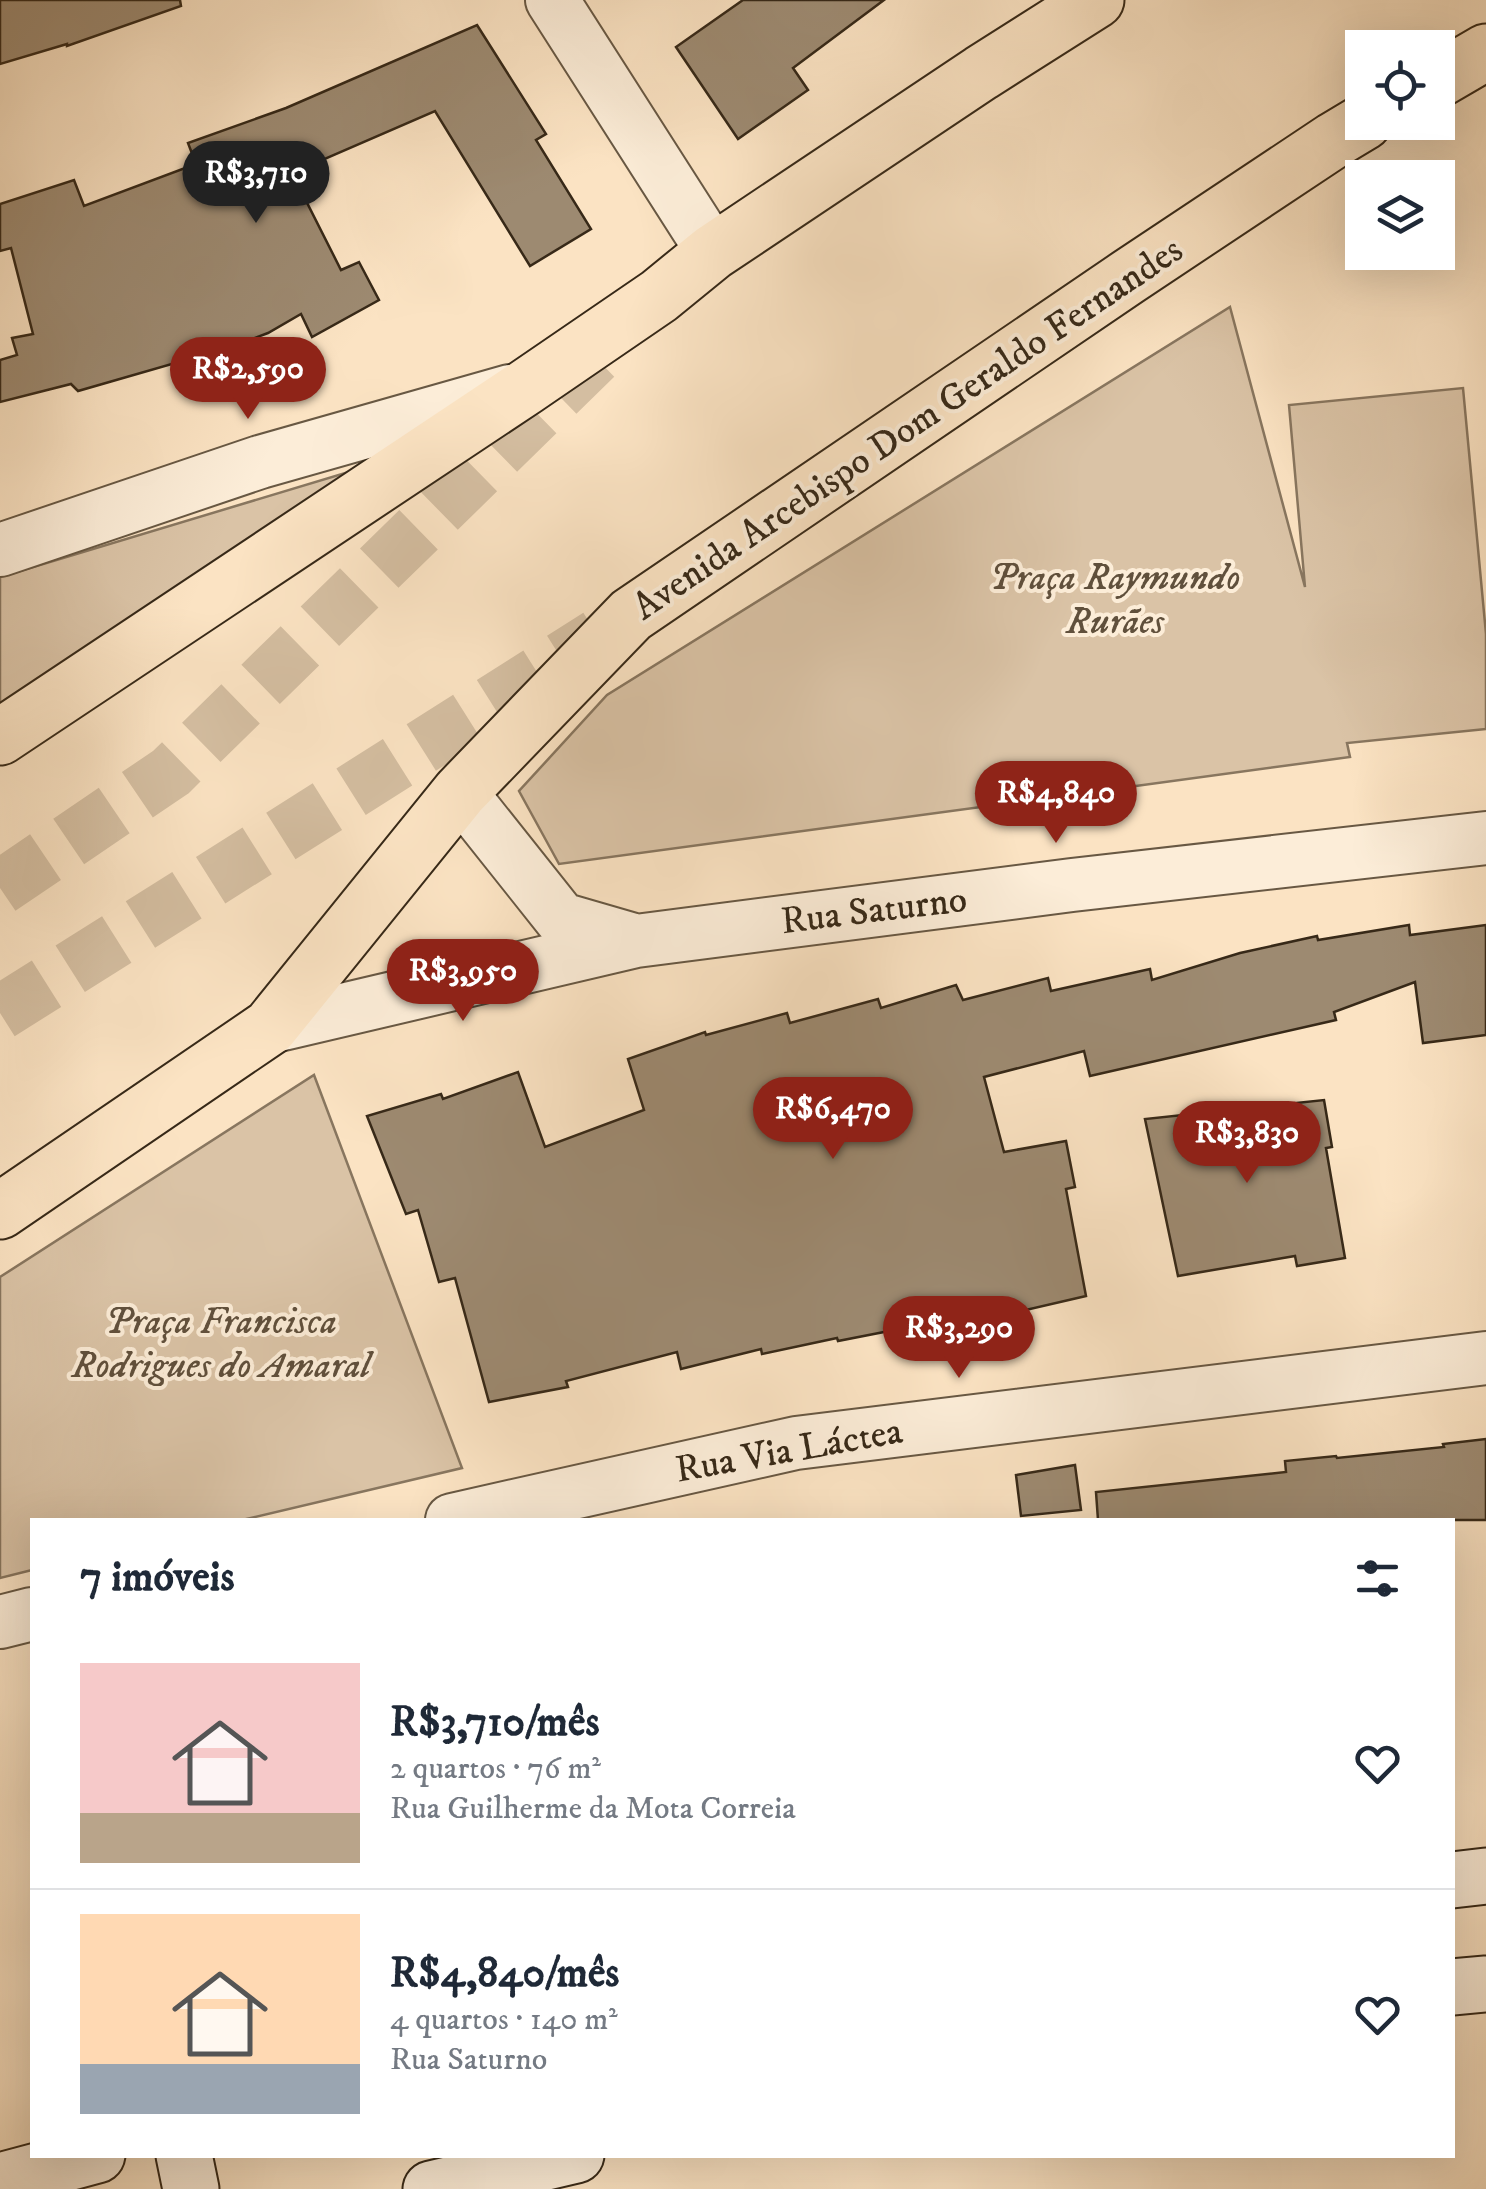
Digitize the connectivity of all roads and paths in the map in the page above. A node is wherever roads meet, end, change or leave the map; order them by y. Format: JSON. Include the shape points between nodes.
{"nodes":[{"id":1,"x":552,"y":0,"type":"edge"},
{"id":2,"x":1096,"y":0,"type":"edge"},
{"id":3,"x":1486,"y":52,"type":"edge"},
{"id":4,"x":1455,"y":70,"type":"edge"},
{"id":5,"x":1345,"y":133,"type":"edge"},
{"id":6,"x":713,"y":252,"type":"junction"},
{"id":7,"x":526,"y":386,"type":"junction"},
{"id":8,"x":0,"y":550,"type":"edge"},
{"id":9,"x":0,"y":737,"type":"edge"},
{"id":10,"x":460,"y":792,"type":"junction"},
{"id":11,"x":1486,"y":838,"type":"edge"},
{"id":12,"x":636,"y":941,"type":"junction"},
{"id":13,"x":270,"y":1027,"type":"junction"},
{"id":14,"x":0,"y":1211,"type":"edge"},
{"id":15,"x":1486,"y":1358,"type":"edge"},
{"id":16,"x":461,"y":1518,"type":"edge"},
{"id":17,"x":30,"y":1614,"type":"edge"},
{"id":18,"x":0,"y":1622,"type":"edge"},
{"id":19,"x":1486,"y":1876,"type":"edge"},
{"id":20,"x":1455,"y":1880,"type":"edge"},
{"id":21,"x":1486,"y":1984,"type":"edge"},
{"id":22,"x":1455,"y":1987,"type":"edge"},
{"id":23,"x":86,"y":2158,"type":"edge"},
{"id":24,"x":185,"y":2158,"type":"edge"},
{"id":25,"x":563,"y":2158,"type":"edge"},
{"id":26,"x":0,"y":2181,"type":"edge"},
{"id":27,"x":191,"y":2189,"type":"edge"},
{"id":28,"x":431,"y":2189,"type":"edge"}],
"edges":[{"from":1,"to":6,"type":"street"},
{"from":2,"to":6,"type":"main road"},
{"from":3,"to":4,"type":"main road"},
{"from":5,"to":10,"type":"main road","name":"Avenida Arcebispo Dom Geraldo Fernandes","via":[[632,615]]},
{"from":6,"to":7,"type":"main road"},
{"from":7,"to":8,"type":"street","via":[[260,462]]},
{"from":7,"to":9,"type":"main road"},
{"from":10,"to":12,"type":"street","via":[[561,919]]},
{"from":10,"to":13,"type":"main road","name":"Avenida Arcebispo Dom Geraldo Fernandes"},
{"from":11,"to":12,"type":"street","name":"Rua Saturno"},
{"from":12,"to":13,"type":"street","name":"Rua Saturno"},
{"from":13,"to":14,"type":"main road","name":"Avenida Arcebispo Dom Geraldo Fernandes"},
{"from":15,"to":16,"type":"street","name":"Rua Via Láctea","via":[[796,1443]]},
{"from":17,"to":18,"type":"street"},
{"from":19,"to":20,"type":"street"},
{"from":21,"to":22,"type":"street"},
{"from":23,"to":26,"type":"street"},
{"from":24,"to":27,"type":"street"},
{"from":25,"to":28,"type":"street"}]}
